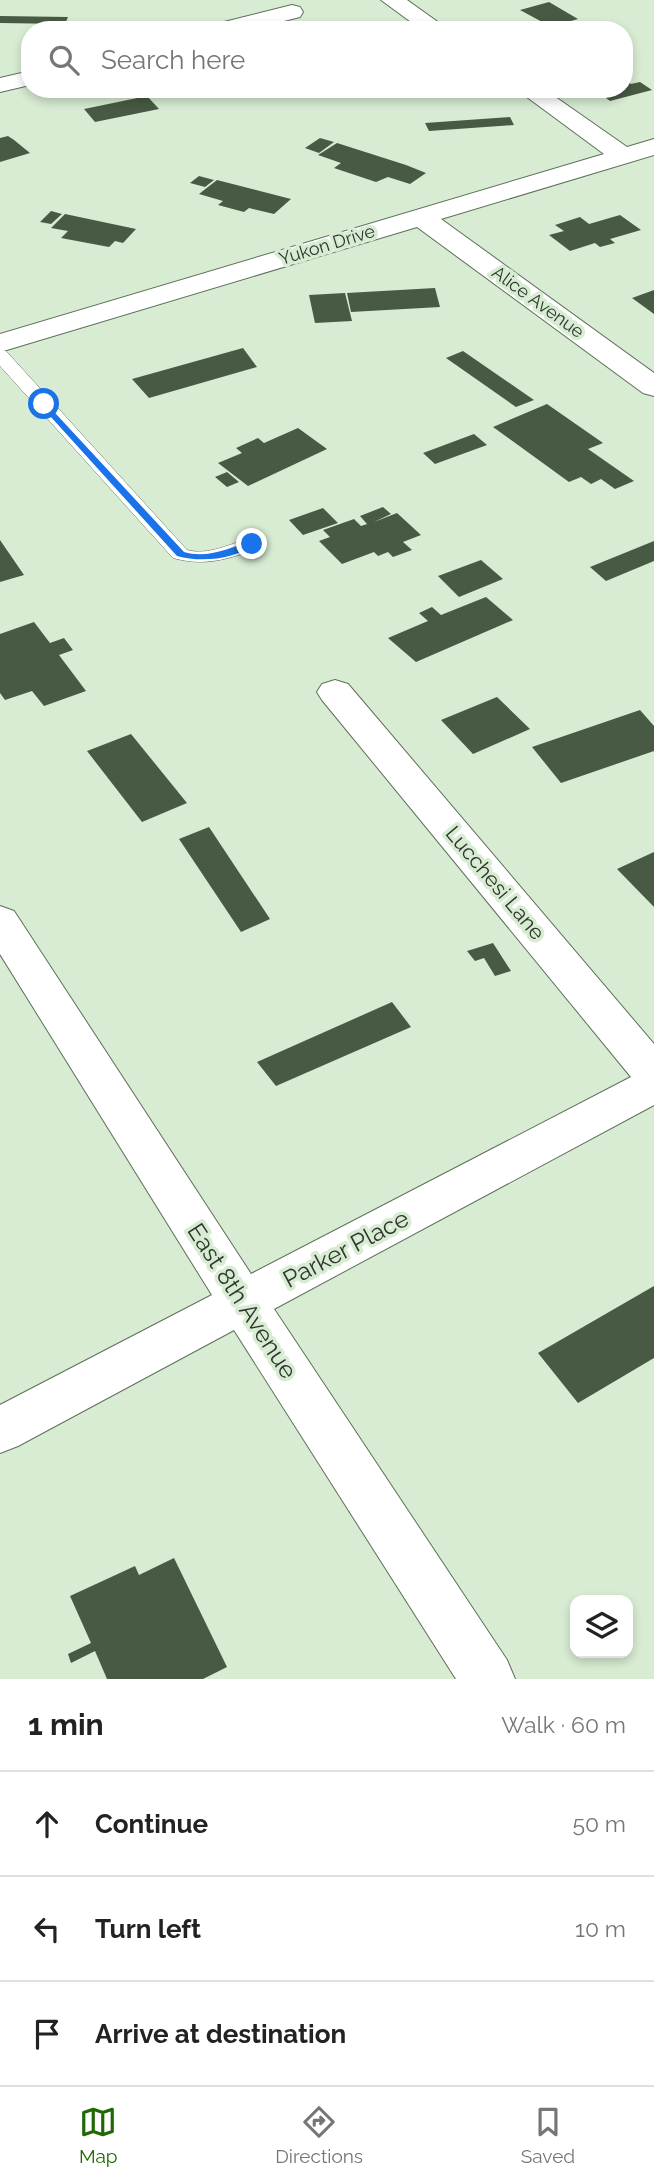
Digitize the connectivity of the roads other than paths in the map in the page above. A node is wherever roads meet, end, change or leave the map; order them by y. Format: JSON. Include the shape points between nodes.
{"nodes":[{"id":1,"x":392,"y":0,"type":"edge"},
{"id":2,"x":292,"y":12,"type":"dead end"},
{"id":3,"x":256,"y":21,"type":"edge"},
{"id":4,"x":424,"y":21,"type":"edge"},
{"id":5,"x":21,"y":80,"type":"edge"},
{"id":6,"x":0,"y":85,"type":"edge"},
{"id":7,"x":541,"y":98,"type":"edge"},
{"id":8,"x":654,"y":147,"type":"edge"},
{"id":9,"x":623,"y":156,"type":"junction"},
{"id":10,"x":421,"y":217,"type":"junction"},
{"id":11,"x":0,"y":343,"type":"edge"},
{"id":12,"x":0,"y":355,"type":"edge"},
{"id":13,"x":654,"y":387,"type":"edge"},
{"id":14,"x":252,"y":544,"type":"dead end"},
{"id":15,"x":335,"y":692,"type":"dead end"},
{"id":16,"x":0,"y":921,"type":"edge"},
{"id":17,"x":654,"y":1074,"type":"edge"},
{"id":18,"x":654,"y":1085,"type":"edge"},
{"id":19,"x":243,"y":1303,"type":"junction"},
{"id":20,"x":0,"y":1430,"type":"edge"},
{"id":21,"x":488,"y":1679,"type":"edge"}],
"edges":[{"from":1,"to":4,"type":"street"},
{"from":2,"to":3,"type":"street"},
{"from":5,"to":6,"type":"street"},
{"from":7,"to":9,"type":"street"},
{"from":8,"to":9,"type":"street","name":"Yukon Drive"},
{"from":9,"to":10,"type":"street","name":"Yukon Drive"},
{"from":10,"to":11,"type":"street","name":"Yukon Drive"},
{"from":10,"to":13,"type":"street","name":"Alice Avenue"},
{"from":12,"to":14,"type":"lane","via":[[180,554],[195,558]]},
{"from":15,"to":17,"type":"street","name":"Lucchesi Lane"},
{"from":16,"to":19,"type":"street","name":"East 8th Avenue"},
{"from":18,"to":19,"type":"street","name":"Parker Place"},
{"from":19,"to":20,"type":"street","name":"Parker Place"},
{"from":19,"to":21,"type":"street","name":"East 8th Avenue"}]}
